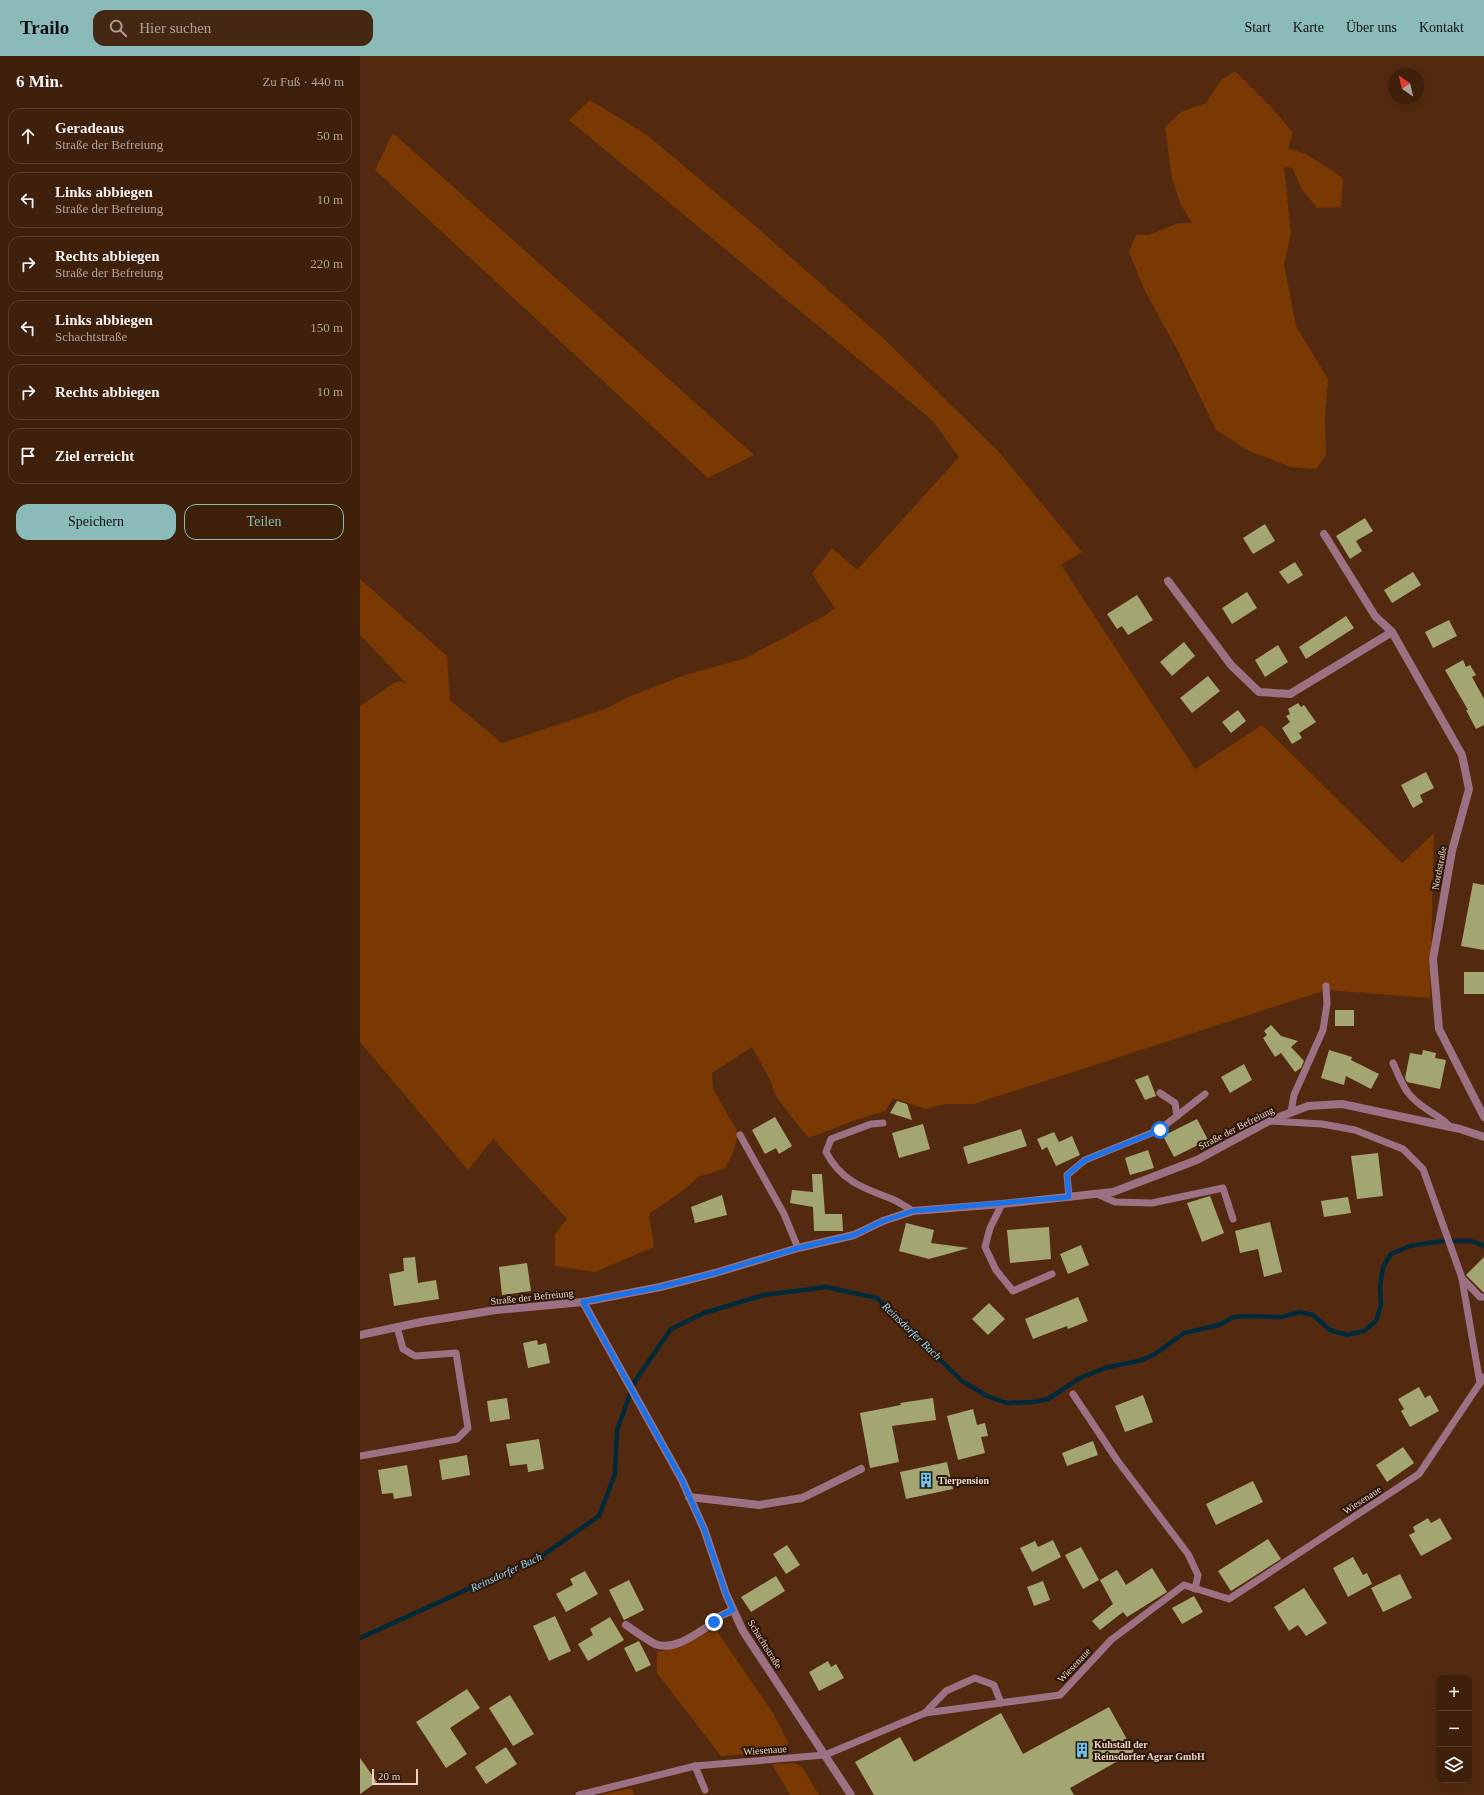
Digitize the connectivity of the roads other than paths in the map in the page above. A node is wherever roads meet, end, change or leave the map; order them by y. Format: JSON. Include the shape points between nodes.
{"nodes":[{"id":1,"x":1324,"y":534,"type":"dead end"},
{"id":2,"x":1168,"y":581,"type":"dead end"},
{"id":3,"x":1392,"y":632,"type":"junction"},
{"id":4,"x":1326,"y":986,"type":"dead end"},
{"id":5,"x":1393,"y":1063,"type":"dead end"},
{"id":6,"x":1160,"y":1093,"type":"dead end"},
{"id":7,"x":1205,"y":1094,"type":"dead end"},
{"id":8,"x":1291,"y":1112,"type":"junction"},
{"id":9,"x":1177,"y":1116,"type":"junction"},
{"id":10,"x":1484,"y":1117,"type":"edge"},
{"id":11,"x":1269,"y":1121,"type":"junction"},
{"id":12,"x":883,"y":1123,"type":"dead end"},
{"id":13,"x":1450,"y":1127,"type":"junction"},
{"id":14,"x":740,"y":1135,"type":"dead end"},
{"id":15,"x":1484,"y":1137,"type":"edge"},
{"id":16,"x":1096,"y":1193,"type":"junction"},
{"id":17,"x":1069,"y":1197,"type":"junction"},
{"id":18,"x":1002,"y":1204,"type":"junction"},
{"id":19,"x":913,"y":1211,"type":"junction"},
{"id":20,"x":1233,"y":1219,"type":"dead end"},
{"id":21,"x":798,"y":1248,"type":"junction"},
{"id":22,"x":1052,"y":1274,"type":"dead end"},
{"id":23,"x":1462,"y":1278,"type":"junction"},
{"id":24,"x":1484,"y":1297,"type":"edge"},
{"id":25,"x":583,"y":1302,"type":"junction"},
{"id":26,"x":397,"y":1327,"type":"junction"},
{"id":27,"x":360,"y":1335,"type":"edge"},
{"id":28,"x":1482,"y":1380,"type":"edge"},
{"id":29,"x":1073,"y":1394,"type":"dead end"},
{"id":30,"x":360,"y":1456,"type":"edge"},
{"id":31,"x":861,"y":1469,"type":"dead end"},
{"id":32,"x":689,"y":1497,"type":"junction"},
{"id":33,"x":1195,"y":1589,"type":"junction"},
{"id":34,"x":733,"y":1610,"type":"junction"},
{"id":35,"x":626,"y":1625,"type":"dead end"},
{"id":36,"x":1001,"y":1703,"type":"junction"},
{"id":37,"x":924,"y":1713,"type":"junction"},
{"id":38,"x":825,"y":1755,"type":"junction"},
{"id":39,"x":695,"y":1766,"type":"junction"},
{"id":40,"x":705,"y":1790,"type":"dead end"},
{"id":41,"x":579,"y":1795,"type":"edge"},
{"id":42,"x":851,"y":1795,"type":"edge"}],
"edges":[{"from":1,"to":3,"type":"street","name":"Nordstraße","via":[[1375,616]]},
{"from":2,"to":3,"type":"street","via":[[1231,665],[1259,692],[1290,694]]},
{"from":3,"to":10,"type":"street","name":"Nordstraße","via":[[1462,755],[1469,789],[1452,851],[1433,959],[1439,1029]]},
{"from":4,"to":8,"type":"lane","via":[[1327,1004],[1323,1030],[1294,1095]]},
{"from":5,"to":13,"type":"lane","via":[[1405,1091],[1427,1110],[1446,1121]]},
{"from":6,"to":9,"type":"lane","via":[[1175,1102]]},
{"from":7,"to":9,"type":"lane"},
{"from":8,"to":11,"type":"street","name":"Straße der Befreiung"},
{"from":8,"to":13,"type":"street","name":"Straße der Befreiung","via":[[1308,1106],[1342,1104]]},
{"from":9,"to":17,"type":"lane","via":[[1160,1130],[1085,1160],[1067,1175]]},
{"from":11,"to":16,"type":"street","name":"Straße der Befreiung","via":[[1197,1160],[1113,1192]]},
{"from":11,"to":23,"type":"lane","via":[[1322,1124],[1355,1130],[1403,1149],[1423,1169]]},
{"from":12,"to":19,"type":"lane","via":[[871,1124],[830,1139],[826,1152],[841,1174],[873,1193],[893,1199]]},
{"from":13,"to":15,"type":"street","name":"Straße der Befreiung"},
{"from":14,"to":21,"type":"lane","via":[[784,1214]]},
{"from":16,"to":17,"type":"street","name":"Straße der Befreiung"},
{"from":16,"to":20,"type":"lane","via":[[1115,1202],[1152,1203],[1223,1188]]},
{"from":17,"to":18,"type":"street","name":"Straße der Befreiung"},
{"from":18,"to":19,"type":"street","name":"Straße der Befreiung"},
{"from":18,"to":22,"type":"lane","via":[[990,1228],[985,1247],[996,1270],[1013,1291]]},
{"from":19,"to":21,"type":"street","name":"Straße der Befreiung","via":[[883,1221],[854,1235]]},
{"from":21,"to":25,"type":"street","name":"Straße der Befreiung","via":[[667,1286]]},
{"from":23,"to":24,"type":"lane","via":[[1480,1297]]},
{"from":23,"to":28,"type":"lane"},
{"from":25,"to":26,"type":"street","name":"Straße der Befreiung","via":[[496,1310]]},
{"from":25,"to":32,"type":"street","name":"Schachtstraße"},
{"from":26,"to":27,"type":"street","name":"Straße der Befreiung"},
{"from":26,"to":30,"type":"lane","via":[[403,1349],[415,1356],[456,1353],[468,1428],[457,1439]]},
{"from":28,"to":33,"type":"lane","name":"Wiesenaue","via":[[1419,1474],[1229,1599]]},
{"from":29,"to":33,"type":"lane","via":[[1117,1460],[1188,1554],[1198,1575]]},
{"from":31,"to":32,"type":"street","via":[[802,1498],[759,1505]]},
{"from":32,"to":34,"type":"street","name":"Schachtstraße","via":[[704,1529]]},
{"from":33,"to":36,"type":"lane","name":"Wiesenaue","via":[[1184,1585],[1111,1640],[1060,1695]]},
{"from":34,"to":35,"type":"street","via":[[679,1643],[665,1646],[655,1644]]},
{"from":34,"to":38,"type":"street","name":"Schachtstraße","via":[[743,1631]]},
{"from":36,"to":37,"type":"lane","name":"Wiesenaue"},
{"from":36,"to":37,"type":"lane","via":[[994,1685],[975,1678],[946,1691]]},
{"from":37,"to":38,"type":"lane","name":"Wiesenaue"},
{"from":38,"to":39,"type":"lane","name":"Wiesenaue"},
{"from":38,"to":42,"type":"street","name":"Schachtstraße"},
{"from":39,"to":40,"type":"lane"},
{"from":39,"to":41,"type":"lane","name":"Wiesenaue"}]}
